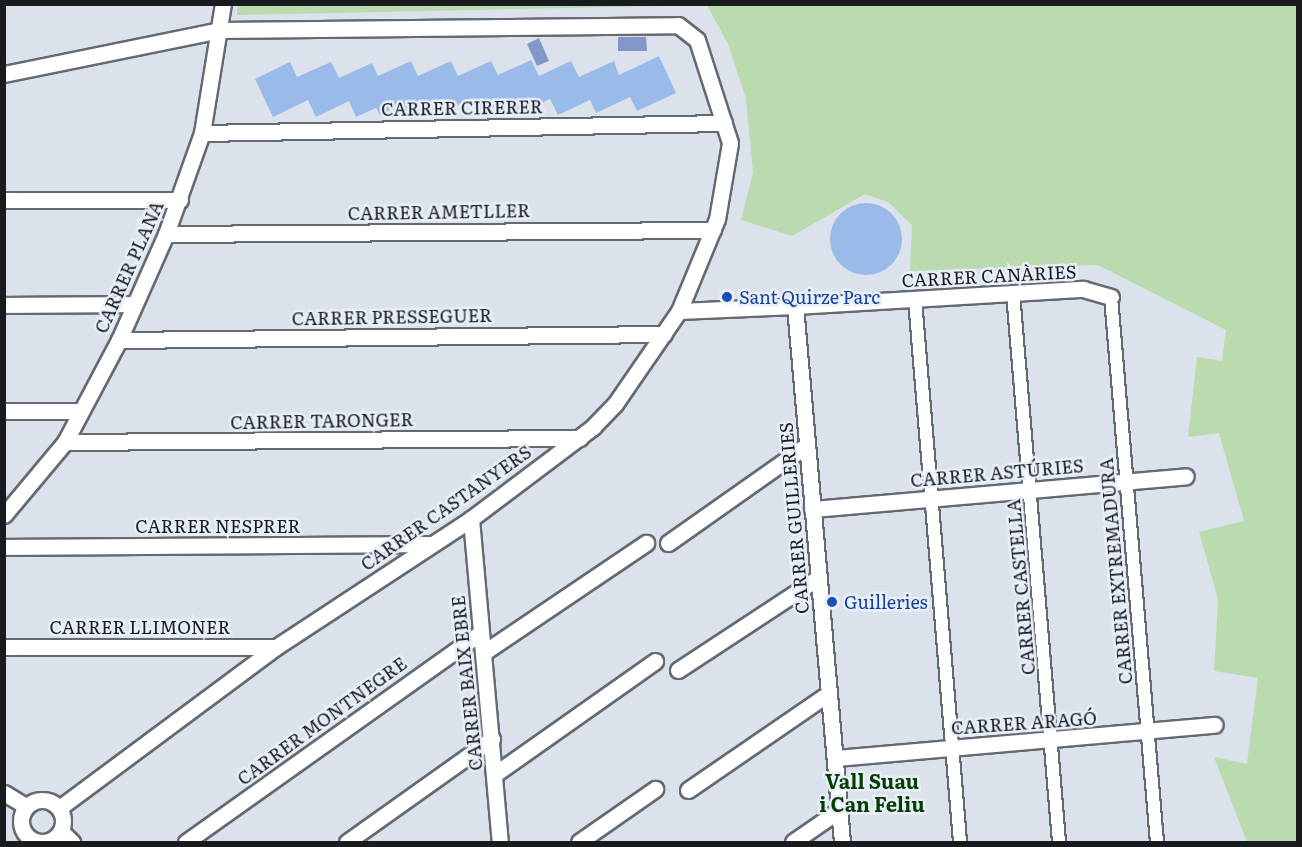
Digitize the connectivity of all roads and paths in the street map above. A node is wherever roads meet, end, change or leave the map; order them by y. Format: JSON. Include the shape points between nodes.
{"nodes":[{"id":1,"x":223,"y":4,"type":"edge"},
{"id":2,"x":220,"y":30,"type":"junction"},
{"id":3,"x":4,"y":74,"type":"edge"},
{"id":4,"x":724,"y":123,"type":"junction"},
{"id":5,"x":202,"y":132,"type":"junction"},
{"id":6,"x":4,"y":200,"type":"edge"},
{"id":7,"x":180,"y":200,"type":"junction"},
{"id":8,"x":713,"y":230,"type":"junction"},
{"id":9,"x":166,"y":234,"type":"junction"},
{"id":10,"x":1012,"y":293,"type":"junction"},
{"id":11,"x":1111,"y":297,"type":"joint"},
{"id":12,"x":915,"y":300,"type":"junction"},
{"id":13,"x":133,"y":304,"type":"junction"},
{"id":14,"x":4,"y":305,"type":"edge"},
{"id":15,"x":795,"y":306,"type":"junction"},
{"id":16,"x":679,"y":311,"type":"junction"},
{"id":17,"x":664,"y":334,"type":"junction"},
{"id":18,"x":119,"y":340,"type":"junction"},
{"id":19,"x":4,"y":411,"type":"edge"},
{"id":20,"x":81,"y":411,"type":"junction"},
{"id":21,"x":580,"y":438,"type":"junction"},
{"id":22,"x":65,"y":442,"type":"junction"},
{"id":23,"x":807,"y":445,"type":"junction"},
{"id":24,"x":1186,"y":476,"type":"dead end"},
{"id":25,"x":1127,"y":482,"type":"junction"},
{"id":26,"x":1031,"y":490,"type":"junction"},
{"id":27,"x":932,"y":498,"type":"junction"},
{"id":28,"x":812,"y":509,"type":"junction"},
{"id":29,"x":4,"y":515,"type":"edge"},
{"id":30,"x":471,"y":519,"type":"junction"},
{"id":31,"x":646,"y":543,"type":"dead end"},
{"id":32,"x":668,"y":543,"type":"dead end"},
{"id":33,"x":431,"y":544,"type":"junction"},
{"id":34,"x":4,"y":547,"type":"edge"},
{"id":35,"x":818,"y":578,"type":"junction"},
{"id":36,"x":481,"y":632,"type":"junction"},
{"id":37,"x":4,"y":647,"type":"edge"},
{"id":38,"x":276,"y":647,"type":"junction"},
{"id":39,"x":483,"y":652,"type":"junction"},
{"id":40,"x":655,"y":662,"type":"dead end"},
{"id":41,"x":678,"y":670,"type":"dead end"},
{"id":42,"x":829,"y":693,"type":"junction"},
{"id":43,"x":1215,"y":725,"type":"dead end"},
{"id":44,"x":1148,"y":733,"type":"junction"},
{"id":45,"x":492,"y":739,"type":"junction"},
{"id":46,"x":1051,"y":741,"type":"junction"},
{"id":47,"x":952,"y":748,"type":"junction"},
{"id":48,"x":835,"y":758,"type":"junction"},
{"id":49,"x":495,"y":774,"type":"junction"},
{"id":50,"x":655,"y":789,"type":"dead end"},
{"id":51,"x":688,"y":789,"type":"dead end"},
{"id":52,"x":4,"y":793,"type":"edge"},
{"id":53,"x":26,"y":806,"type":"junction"},
{"id":54,"x":59,"y":808,"type":"junction"},
{"id":55,"x":838,"y":811,"type":"junction"},
{"id":56,"x":24,"y":833,"type":"junction"},
{"id":57,"x":66,"y":837,"type":"edge"},
{"id":58,"x":500,"y":842,"type":"edge"},
{"id":59,"x":11,"y":843,"type":"edge"},
{"id":60,"x":186,"y":843,"type":"edge"},
{"id":61,"x":346,"y":843,"type":"edge"},
{"id":62,"x":579,"y":843,"type":"edge"},
{"id":63,"x":793,"y":843,"type":"edge"},
{"id":64,"x":842,"y":843,"type":"edge"},
{"id":65,"x":960,"y":843,"type":"edge"},
{"id":66,"x":1059,"y":843,"type":"edge"},
{"id":67,"x":1157,"y":843,"type":"edge"}],
"edges":[{"from":1,"to":2,"type":"street","name":"CARRER PLANA"},
{"from":2,"to":3,"type":"street"},
{"from":2,"to":4,"type":"street","name":"CARRER CASTANYERS","via":[[678,25],[697,39]]},
{"from":2,"to":5,"type":"street","name":"CARRER PLANA"},
{"from":4,"to":5,"type":"street","name":"CARRER CIRERER"},
{"from":4,"to":8,"type":"street","name":"CARRER CASTANYERS","via":[[730,162]]},
{"from":5,"to":7,"type":"street","name":"CARRER PLANA"},
{"from":6,"to":7,"type":"street"},
{"from":7,"to":9,"type":"street","name":"CARRER PLANA"},
{"from":8,"to":9,"type":"street","name":"CARRER AMETLLER"},
{"from":8,"to":16,"type":"street","name":"CARRER CASTANYERS"},
{"from":9,"to":13,"type":"street","name":"CARRER PLANA"},
{"from":10,"to":11,"type":"street","name":"CARRER CANÀRIES","via":[[1083,289]]},
{"from":10,"to":12,"type":"street","name":"CARRER CANÀRIES"},
{"from":10,"to":26,"type":"street","name":"CARRER CASTELLA"},
{"from":11,"to":25,"type":"street","name":"CARRER EXTREMADURA"},
{"from":12,"to":15,"type":"street","name":"CARRER CANÀRIES"},
{"from":12,"to":27,"type":"street"},
{"from":13,"to":14,"type":"street"},
{"from":13,"to":18,"type":"street","name":"CARRER PLANA"},
{"from":15,"to":16,"type":"street"},
{"from":15,"to":23,"type":"street","name":"CARRER GUILLERIES"},
{"from":16,"to":17,"type":"street","name":"CARRER CASTANYERS"},
{"from":17,"to":18,"type":"street","name":"CARRER PRESSEGUER"},
{"from":17,"to":21,"type":"street","name":"CARRER CASTANYERS","via":[[615,404]]},
{"from":18,"to":20,"type":"street","name":"CARRER PLANA"},
{"from":19,"to":20,"type":"street"},
{"from":20,"to":22,"type":"street","name":"CARRER PLANA"},
{"from":21,"to":22,"type":"street","name":"CARRER TARONGER"},
{"from":21,"to":30,"type":"street","name":"CARRER CASTANYERS"},
{"from":22,"to":29,"type":"street","name":"CARRER PLANA"},
{"from":23,"to":28,"type":"street","name":"CARRER GUILLERIES"},
{"from":23,"to":32,"type":"street"},
{"from":24,"to":25,"type":"street","name":"CARRER ASTÚRIES"},
{"from":25,"to":26,"type":"street","name":"CARRER ASTÚRIES"},
{"from":25,"to":44,"type":"street","name":"CARRER EXTREMADURA"},
{"from":26,"to":27,"type":"street","name":"CARRER ASTÚRIES"},
{"from":26,"to":46,"type":"street","name":"CARRER CASTELLA"},
{"from":27,"to":28,"type":"street","name":"CARRER ASTÚRIES"},
{"from":27,"to":47,"type":"street"},
{"from":28,"to":35,"type":"street","name":"CARRER GUILLERIES"},
{"from":30,"to":33,"type":"street","name":"CARRER CASTANYERS"},
{"from":30,"to":36,"type":"street","name":"CARRER BAIX EBRE"},
{"from":31,"to":39,"type":"street"},
{"from":33,"to":34,"type":"street","name":"CARRER NESPRER"},
{"from":33,"to":38,"type":"street","name":"CARRER CASTANYERS"},
{"from":35,"to":41,"type":"street"},
{"from":35,"to":42,"type":"street","name":"CARRER GUILLERIES"},
{"from":36,"to":39,"type":"street","name":"CARRER BAIX EBRE"},
{"from":36,"to":60,"type":"street","name":"CARRER MONTNEGRE"},
{"from":37,"to":38,"type":"street","name":"CARRER LLIMONER"},
{"from":38,"to":54,"type":"street","name":"CARRER CASTANYERS"},
{"from":39,"to":45,"type":"street","name":"CARRER BAIX EBRE"},
{"from":40,"to":49,"type":"street"},
{"from":42,"to":48,"type":"street","name":"CARRER GUILLERIES"},
{"from":42,"to":51,"type":"street"},
{"from":43,"to":44,"type":"street","name":"CARRER ARAGÓ"},
{"from":44,"to":46,"type":"street","name":"CARRER ARAGÓ"},
{"from":44,"to":67,"type":"street","name":"CARRER EXTREMADURA"},
{"from":45,"to":49,"type":"street","name":"CARRER BAIX EBRE"},
{"from":45,"to":61,"type":"street"},
{"from":46,"to":47,"type":"street","name":"CARRER ARAGÓ"},
{"from":46,"to":66,"type":"street","name":"CARRER CASTELLA"},
{"from":47,"to":48,"type":"street","name":"CARRER ARAGÓ"},
{"from":47,"to":65,"type":"street"},
{"from":48,"to":55,"type":"street","name":"CARRER GUILLERIES"},
{"from":49,"to":58,"type":"street","name":"CARRER BAIX EBRE"},
{"from":50,"to":62,"type":"street"},
{"from":52,"to":53,"type":"street"},
{"from":53,"to":54,"type":"street","via":[[39,800]]},
{"from":53,"to":56,"type":"street","via":[[20,820]]},
{"from":54,"to":57,"type":"street"},
{"from":55,"to":63,"type":"street"},
{"from":55,"to":64,"type":"street","name":"CARRER GUILLERIES"},
{"from":56,"to":57,"type":"street","via":[[43,842]]},
{"from":56,"to":59,"type":"street"}]}
